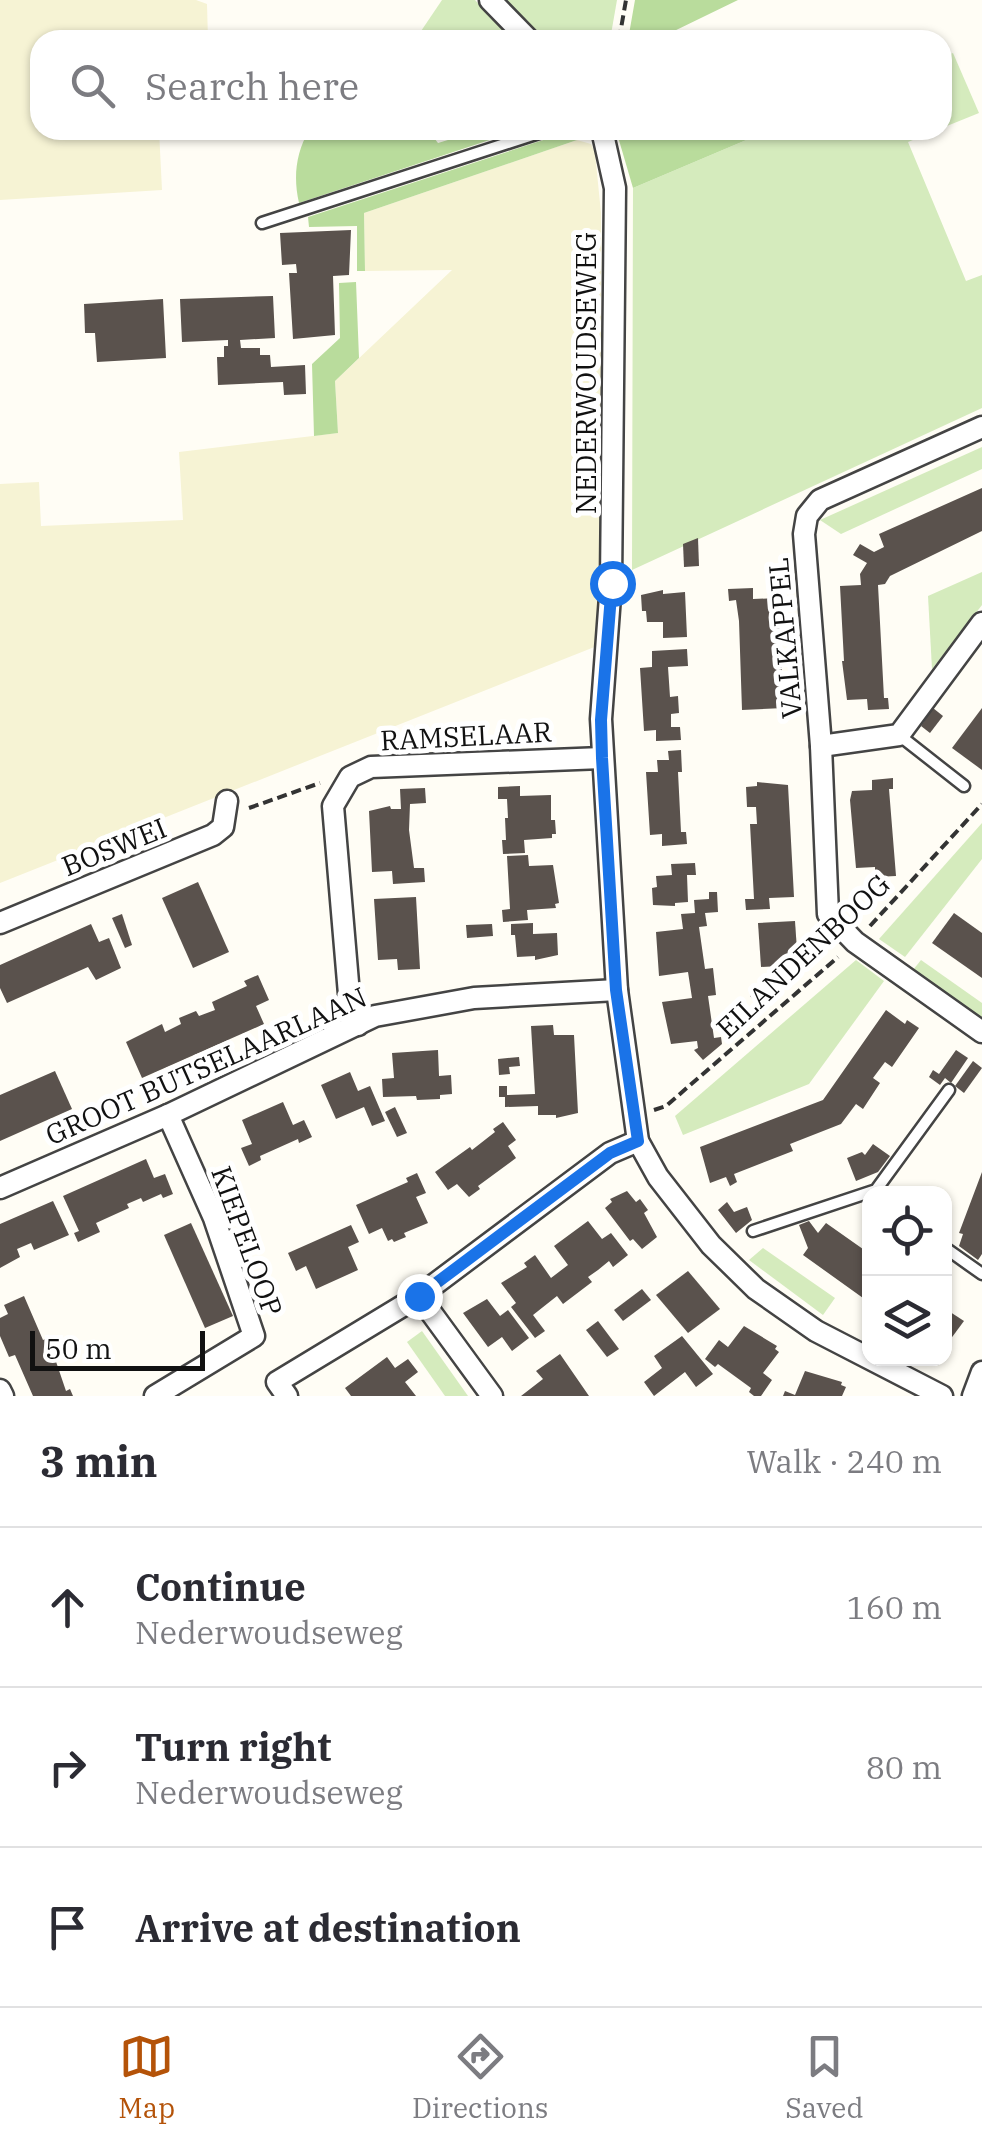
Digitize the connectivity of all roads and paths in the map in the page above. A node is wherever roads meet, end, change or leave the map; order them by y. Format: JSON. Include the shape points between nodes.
{"nodes":[{"id":1,"x":490,"y":0,"type":"edge"},
{"id":2,"x":626,"y":0,"type":"edge"},
{"id":3,"x":519,"y":30,"type":"edge"},
{"id":4,"x":622,"y":30,"type":"edge"},
{"id":5,"x":517,"y":140,"type":"edge"},
{"id":6,"x":604,"y":140,"type":"edge"},
{"id":7,"x":262,"y":223,"type":"dead end"},
{"id":8,"x":982,"y":428,"type":"edge"},
{"id":9,"x":982,"y":624,"type":"edge"},
{"id":10,"x":900,"y":735,"type":"junction"},
{"id":11,"x":821,"y":746,"type":"junction"},
{"id":12,"x":602,"y":758,"type":"junction"},
{"id":13,"x":964,"y":786,"type":"dead end"},
{"id":14,"x":342,"y":787,"type":"junction"},
{"id":15,"x":982,"y":804,"type":"edge"},
{"id":16,"x":226,"y":809,"type":"joint"},
{"id":17,"x":0,"y":923,"type":"edge"},
{"id":18,"x":856,"y":942,"type":"junction"},
{"id":19,"x":616,"y":990,"type":"junction"},
{"id":20,"x":358,"y":1025,"type":"junction"},
{"id":21,"x":982,"y":1032,"type":"edge"},
{"id":22,"x":949,"y":1090,"type":"dead end"},
{"id":23,"x":168,"y":1114,"type":"junction"},
{"id":24,"x":635,"y":1116,"type":"junction"},
{"id":25,"x":638,"y":1141,"type":"junction"},
{"id":26,"x":882,"y":1186,"type":"edge"},
{"id":27,"x":0,"y":1188,"type":"edge"},
{"id":28,"x":862,"y":1197,"type":"edge"},
{"id":29,"x":753,"y":1232,"type":"dead end"},
{"id":30,"x":952,"y":1252,"type":"edge"},
{"id":31,"x":982,"y":1274,"type":"edge"},
{"id":32,"x":419,"y":1296,"type":"junction"},
{"id":33,"x":982,"y":1372,"type":"edge"},
{"id":34,"x":282,"y":1389,"type":"edge"},
{"id":35,"x":154,"y":1396,"type":"edge"},
{"id":36,"x":492,"y":1396,"type":"edge"},
{"id":37,"x":942,"y":1396,"type":"edge"},
{"id":38,"x":973,"y":1396,"type":"edge"}],
"edges":[{"from":1,"to":3,"type":"street"},
{"from":2,"to":4,"type":"path"},
{"from":5,"to":7,"type":"lane"},
{"from":6,"to":12,"type":"street","name":"NEDERWOUDSEWEG","via":[[615,188],[612,583]]},
{"from":8,"to":11,"type":"street","name":"VALKAPPEL","via":[[820,500],[808,516],[804,534]]},
{"from":9,"to":10,"type":"street"},
{"from":10,"to":11,"type":"street"},
{"from":10,"to":13,"type":"lane"},
{"from":11,"to":18,"type":"street","name":"VALKAPPEL","via":[[828,914]]},
{"from":12,"to":14,"type":"street","name":"RAMSELAAR","via":[[371,767]]},
{"from":12,"to":19,"type":"street","name":"NEDERWOUDSEWEG"},
{"from":14,"to":16,"type":"path","via":[[315,783]]},
{"from":14,"to":20,"type":"street","via":[[333,806],[350,1006]]},
{"from":15,"to":18,"type":"path","name":"EILANDENBOOG"},
{"from":16,"to":17,"type":"street","name":"BOSWEI","via":[[214,836]]},
{"from":18,"to":21,"type":"street","name":"VALKAPPEL"},
{"from":18,"to":24,"type":"path","name":"EILANDENBOOG","via":[[666,1106]]},
{"from":19,"to":20,"type":"street","name":"GROOT BUTSELAARLAAN","via":[[474,998]]},
{"from":19,"to":24,"type":"street","name":"NEDERWOUDSEWEG"},
{"from":20,"to":23,"type":"street","name":"GROOT BUTSELAARLAAN"},
{"from":22,"to":26,"type":"lane"},
{"from":23,"to":27,"type":"street","name":"GROOT BUTSELAARLAAN"},
{"from":23,"to":35,"type":"street","name":"KIEPELOOP","via":[[214,1218],[254,1336]]},
{"from":24,"to":25,"type":"street","name":"NEDERWOUDSEWEG"},
{"from":25,"to":32,"type":"street","via":[[602,1159]]},
{"from":25,"to":37,"type":"street","via":[[712,1245],[756,1289],[816,1331]]},
{"from":28,"to":29,"type":"lane"},
{"from":30,"to":31,"type":"lane"},
{"from":32,"to":34,"type":"street"},
{"from":32,"to":36,"type":"street"},
{"from":33,"to":38,"type":"street"}]}
